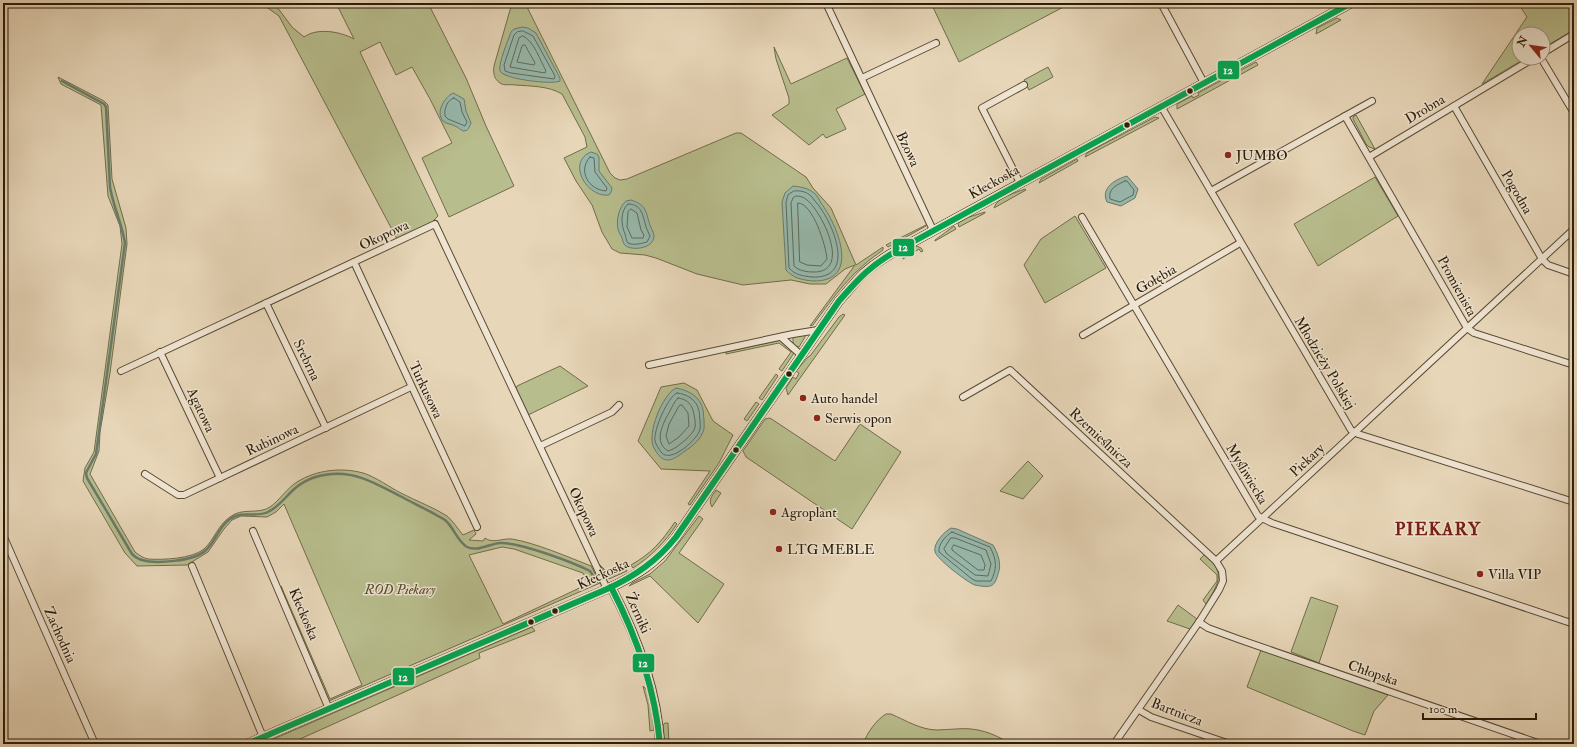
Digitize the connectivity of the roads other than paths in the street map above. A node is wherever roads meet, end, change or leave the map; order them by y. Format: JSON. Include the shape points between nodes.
{"nodes":[{"id":1,"x":826,"y":3,"type":"edge"},
{"id":2,"x":1161,"y":3,"type":"edge"},
{"id":3,"x":1351,"y":3,"type":"edge"},
{"id":4,"x":1574,"y":34,"type":"edge"},
{"id":5,"x":936,"y":43,"type":"dead end"},
{"id":6,"x":1551,"y":48,"type":"edge"},
{"id":7,"x":1521,"y":66,"type":"edge"},
{"id":8,"x":1546,"y":66,"type":"edge"},
{"id":9,"x":862,"y":78,"type":"junction"},
{"id":10,"x":1204,"y":83,"type":"junction"},
{"id":11,"x":1024,"y":85,"type":"dead end"},
{"id":12,"x":1372,"y":101,"type":"dead end"},
{"id":13,"x":1161,"y":106,"type":"junction"},
{"id":14,"x":1454,"y":106,"type":"junction"},
{"id":15,"x":1574,"y":113,"type":"edge"},
{"id":16,"x":1345,"y":116,"type":"junction"},
{"id":17,"x":1369,"y":156,"type":"junction"},
{"id":18,"x":1020,"y":183,"type":"junction"},
{"id":19,"x":1210,"y":191,"type":"junction"},
{"id":20,"x":1082,"y":217,"type":"dead end"},
{"id":21,"x":1574,"y":229,"type":"edge"},
{"id":22,"x":933,"y":230,"type":"junction"},
{"id":23,"x":1240,"y":243,"type":"junction"},
{"id":24,"x":1542,"y":259,"type":"junction"},
{"id":25,"x":354,"y":262,"type":"junction"},
{"id":26,"x":1574,"y":274,"type":"edge"},
{"id":27,"x":266,"y":303,"type":"junction"},
{"id":28,"x":1133,"y":306,"type":"junction"},
{"id":29,"x":1467,"y":328,"type":"junction"},
{"id":30,"x":818,"y":330,"type":"junction"},
{"id":31,"x":1083,"y":335,"type":"dead end"},
{"id":32,"x":780,"y":337,"type":"junction"},
{"id":33,"x":160,"y":352,"type":"junction"},
{"id":34,"x":801,"y":355,"type":"junction"},
{"id":35,"x":649,"y":365,"type":"dead end"},
{"id":36,"x":1574,"y":365,"type":"edge"},
{"id":37,"x":121,"y":371,"type":"dead end"},
{"id":38,"x":412,"y":387,"type":"junction"},
{"id":39,"x":963,"y":397,"type":"dead end"},
{"id":40,"x":619,"y":405,"type":"dead end"},
{"id":41,"x":326,"y":428,"type":"junction"},
{"id":42,"x":1354,"y":433,"type":"junction"},
{"id":43,"x":540,"y":446,"type":"junction"},
{"id":44,"x":145,"y":474,"type":"dead end"},
{"id":45,"x":220,"y":478,"type":"junction"},
{"id":46,"x":1574,"y":502,"type":"edge"},
{"id":47,"x":1262,"y":519,"type":"junction"},
{"id":48,"x":477,"y":528,"type":"dead end"},
{"id":49,"x":253,"y":531,"type":"dead end"},
{"id":50,"x":3,"y":536,"type":"edge"},
{"id":51,"x":1216,"y":561,"type":"junction"},
{"id":52,"x":192,"y":566,"type":"dead end"},
{"id":53,"x":609,"y":588,"type":"junction"},
{"id":54,"x":1198,"y":622,"type":"junction"},
{"id":55,"x":1574,"y":624,"type":"edge"},
{"id":56,"x":329,"y":709,"type":"junction"},
{"id":57,"x":1139,"y":710,"type":"junction"},
{"id":58,"x":263,"y":737,"type":"junction"},
{"id":59,"x":95,"y":744,"type":"edge"},
{"id":60,"x":247,"y":744,"type":"edge"},
{"id":61,"x":660,"y":744,"type":"edge"},
{"id":62,"x":1114,"y":744,"type":"edge"},
{"id":63,"x":1230,"y":744,"type":"edge"},
{"id":64,"x":1541,"y":744,"type":"edge"}],
"edges":[{"from":1,"to":9,"type":"street","name":"Bzowa"},
{"from":2,"to":10,"type":"street"},
{"from":3,"to":10,"type":"main road","name":"Kłeckoska"},
{"from":4,"to":6,"type":"street"},
{"from":5,"to":9,"type":"street"},
{"from":7,"to":14,"type":"street","name":"Drobna"},
{"from":8,"to":15,"type":"street"},
{"from":9,"to":22,"type":"street","name":"Bzowa"},
{"from":10,"to":13,"type":"main road","name":"Kłeckoska"},
{"from":11,"to":18,"type":"street","via":[[982,108]]},
{"from":12,"to":16,"type":"street"},
{"from":13,"to":18,"type":"main road","name":"Kłeckoska"},
{"from":13,"to":19,"type":"street","name":"Młodzieży Polskiej"},
{"from":14,"to":17,"type":"street","name":"Drobna"},
{"from":14,"to":24,"type":"street","name":"Pogodna"},
{"from":16,"to":17,"type":"street"},
{"from":16,"to":19,"type":"street"},
{"from":17,"to":29,"type":"street","name":"Promienista"},
{"from":18,"to":22,"type":"main road","name":"Kłeckoska"},
{"from":19,"to":23,"type":"street","name":"Młodzieży Polskiej"},
{"from":20,"to":28,"type":"street","name":"Myśliwiecka"},
{"from":21,"to":24,"type":"street","name":"Piekary"},
{"from":22,"to":30,"type":"main road","name":"Kłeckoska","via":[[864,274],[839,301]]},
{"from":23,"to":28,"type":"street","name":"Gołębia"},
{"from":23,"to":42,"type":"street","name":"Młodzieży Polskiej"},
{"from":24,"to":26,"type":"street","via":[[1548,265]]},
{"from":24,"to":29,"type":"street","name":"Piekary"},
{"from":25,"to":27,"type":"street","name":"Okopowa"},
{"from":25,"to":38,"type":"street","name":"Turkusowa"},
{"from":25,"to":43,"type":"street","name":"Okopowa","via":[[435,224]]},
{"from":27,"to":33,"type":"street","name":"Okopowa"},
{"from":27,"to":41,"type":"street","name":"Srebrna"},
{"from":28,"to":31,"type":"street","name":"Gołębia"},
{"from":28,"to":47,"type":"street","name":"Myśliwiecka"},
{"from":29,"to":36,"type":"street","name":"Promienista","via":[[1474,333]]},
{"from":29,"to":42,"type":"street","name":"Piekary"},
{"from":30,"to":32,"type":"street"},
{"from":30,"to":34,"type":"main road","name":"Kłeckoska"},
{"from":32,"to":34,"type":"street"},
{"from":32,"to":35,"type":"street"},
{"from":33,"to":37,"type":"street","name":"Okopowa"},
{"from":33,"to":45,"type":"street","name":"Agatowa"},
{"from":34,"to":53,"type":"main road","name":"Kłeckoska","via":[[668,548],[643,570]]},
{"from":38,"to":41,"type":"street","name":"Rubinowa"},
{"from":38,"to":48,"type":"street","name":"Turkusowa"},
{"from":39,"to":51,"type":"street","name":"Rzemieślnicza","via":[[1010,370]]},
{"from":40,"to":43,"type":"street","via":[[612,412]]},
{"from":41,"to":45,"type":"street","name":"Rubinowa"},
{"from":42,"to":46,"type":"street"},
{"from":42,"to":47,"type":"street","name":"Piekary"},
{"from":43,"to":53,"type":"street","name":"Okopowa"},
{"from":44,"to":45,"type":"street","name":"Rubinowa","via":[[178,495],[184,495]]},
{"from":47,"to":51,"type":"street","name":"Piekary"},
{"from":47,"to":55,"type":"street","name":"Myśliwiecka"},
{"from":49,"to":56,"type":"street","name":"Kłeckoska"},
{"from":50,"to":59,"type":"street","name":"Zachodnia"},
{"from":51,"to":54,"type":"street","via":[[1222,571],[1223,581]]},
{"from":52,"to":58,"type":"street"},
{"from":53,"to":56,"type":"main road","name":"Kłeckoska"},
{"from":53,"to":61,"type":"street","name":"Żerniki","via":[[644,661],[653,692]]},
{"from":54,"to":57,"type":"street"},
{"from":54,"to":64,"type":"street","name":"Chłopska","via":[[1238,639]]},
{"from":56,"to":58,"type":"main road","name":"Kłeckoska"},
{"from":57,"to":62,"type":"street"},
{"from":57,"to":63,"type":"street","name":"Bartnicza","via":[[1151,717]]},
{"from":58,"to":60,"type":"main road","name":"Kłeckoska"}]}
